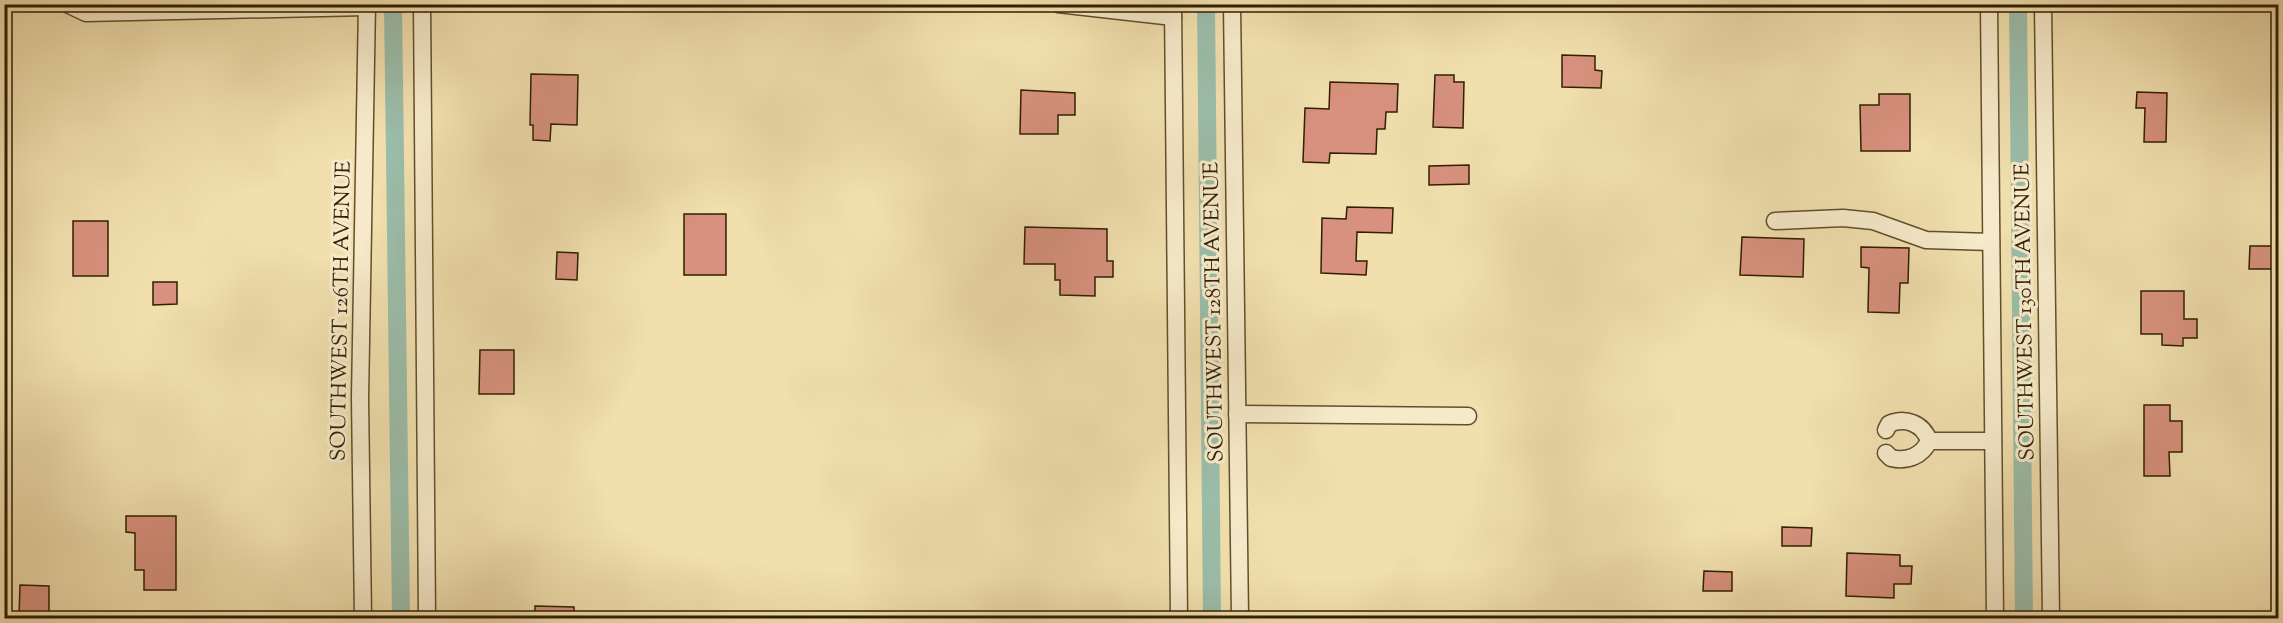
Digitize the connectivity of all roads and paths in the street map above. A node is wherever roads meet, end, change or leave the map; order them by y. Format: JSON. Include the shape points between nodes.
{"nodes":[{"id":1,"x":67,"y":4,"type":"edge"},
{"id":2,"x":422,"y":4,"type":"edge"},
{"id":3,"x":1058,"y":4,"type":"edge"},
{"id":4,"x":1232,"y":4,"type":"edge"},
{"id":5,"x":1989,"y":4,"type":"edge"},
{"id":6,"x":2043,"y":4,"type":"edge"},
{"id":7,"x":367,"y":6,"type":"edge"},
{"id":8,"x":1173,"y":11,"type":"edge"},
{"id":9,"x":1775,"y":221,"type":"dead end"},
{"id":10,"x":1991,"y":242,"type":"junction"},
{"id":11,"x":1237,"y":414,"type":"junction"},
{"id":12,"x":1468,"y":416,"type":"dead end"},
{"id":13,"x":1886,"y":430,"type":"dead end"},
{"id":14,"x":1929,"y":441,"type":"junction"},
{"id":15,"x":1993,"y":441,"type":"junction"},
{"id":16,"x":1886,"y":453,"type":"dead end"},
{"id":17,"x":363,"y":618,"type":"edge"},
{"id":18,"x":428,"y":618,"type":"edge"},
{"id":19,"x":1179,"y":618,"type":"edge"},
{"id":20,"x":1240,"y":618,"type":"edge"},
{"id":21,"x":1995,"y":618,"type":"edge"},
{"id":22,"x":2051,"y":618,"type":"edge"}],
"edges":[{"from":1,"to":7,"type":"street","via":[[86,13]]},
{"from":2,"to":18,"type":"street"},
{"from":3,"to":8,"type":"street"},
{"from":4,"to":11,"type":"street","name":"SOUTHWEST 128TH AVENUE"},
{"from":5,"to":10,"type":"street","name":"SOUTHWEST 130TH AVENUE"},
{"from":6,"to":22,"type":"street","name":"SOUTHWEST 130TH AVENUE"},
{"from":7,"to":17,"type":"street","name":"SOUTHWEST 126TH AVENUE","via":[[360,398]]},
{"from":8,"to":19,"type":"street","name":"SOUTHWEST 128TH AVENUE"},
{"from":9,"to":10,"type":"street","via":[[1853,219],[1873,221],[1926,240]]},
{"from":10,"to":15,"type":"street","name":"SOUTHWEST 130TH AVENUE"},
{"from":11,"to":12,"type":"street"},
{"from":11,"to":20,"type":"street","name":"SOUTHWEST 128TH AVENUE"},
{"from":13,"to":14,"type":"street","via":[[1895,421],[1913,423]]},
{"from":14,"to":15,"type":"street"},
{"from":14,"to":16,"type":"street","via":[[1921,453],[1908,459],[1891,458]]},
{"from":15,"to":21,"type":"street","name":"SOUTHWEST 130TH AVENUE"}]}
